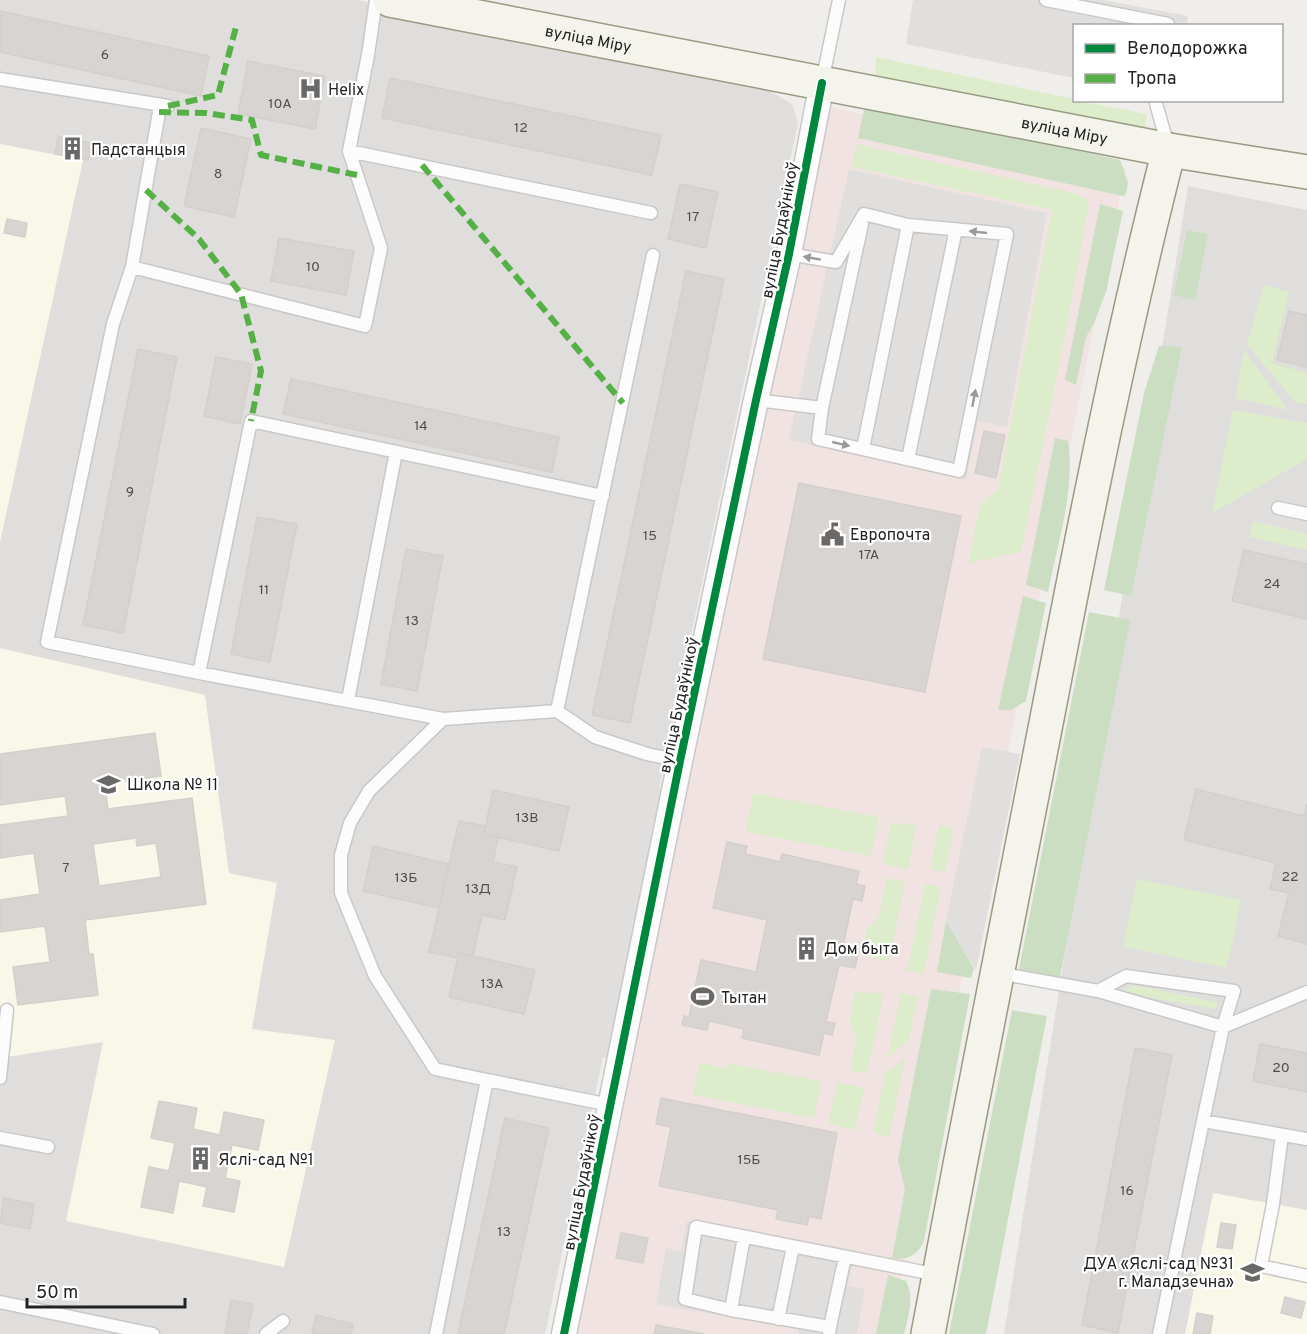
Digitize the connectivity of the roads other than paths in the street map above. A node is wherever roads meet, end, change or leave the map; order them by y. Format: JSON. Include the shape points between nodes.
{"nodes":[{"id":1,"x":376,"y":0,"type":"edge"},
{"id":2,"x":390,"y":0,"type":"edge"},
{"id":3,"x":839,"y":0,"type":"edge"},
{"id":4,"x":1046,"y":0,"type":"edge"},
{"id":5,"x":1168,"y":24,"type":"edge"},
{"id":6,"x":0,"y":79,"type":"edge"},
{"id":7,"x":822,"y":83,"type":"junction"},
{"id":8,"x":128,"y":100,"type":"junction"},
{"id":9,"x":1156,"y":102,"type":"edge"},
{"id":10,"x":140,"y":107,"type":"dead end"},
{"id":11,"x":1169,"y":150,"type":"junction"},
{"id":12,"x":349,"y":151,"type":"junction"},
{"id":13,"x":1307,"y":172,"type":"edge"},
{"id":14,"x":651,"y":213,"type":"dead end"},
{"id":15,"x":864,"y":214,"type":"junction"},
{"id":16,"x":908,"y":225,"type":"junction"},
{"id":17,"x":956,"y":230,"type":"junction"},
{"id":18,"x":789,"y":254,"type":"junction"},
{"id":19,"x":653,"y":255,"type":"dead end"},
{"id":20,"x":132,"y":267,"type":"junction"},
{"id":21,"x":756,"y":400,"type":"junction"},
{"id":22,"x":822,"y":408,"type":"junction"},
{"id":23,"x":863,"y":449,"type":"junction"},
{"id":24,"x":396,"y":452,"type":"junction"},
{"id":25,"x":908,"y":459,"type":"junction"},
{"id":26,"x":603,"y":496,"type":"junction"},
{"id":27,"x":1278,"y":508,"type":"dead end"},
{"id":28,"x":1307,"y":514,"type":"edge"},
{"id":29,"x":199,"y":673,"type":"junction"},
{"id":30,"x":348,"y":700,"type":"junction"},
{"id":31,"x":557,"y":711,"type":"junction"},
{"id":32,"x":443,"y":720,"type":"junction"},
{"id":33,"x":680,"y":761,"type":"junction"},
{"id":34,"x":997,"y":973,"type":"junction"},
{"id":35,"x":1098,"y":990,"type":"junction"},
{"id":36,"x":1307,"y":992,"type":"edge"},
{"id":37,"x":7,"y":1010,"type":"dead end"},
{"id":38,"x":1223,"y":1027,"type":"junction"},
{"id":39,"x":0,"y":1078,"type":"edge"},
{"id":40,"x":487,"y":1080,"type":"junction"},
{"id":41,"x":610,"y":1105,"type":"junction"},
{"id":42,"x":1203,"y":1121,"type":"junction"},
{"id":43,"x":1282,"y":1135,"type":"junction"},
{"id":44,"x":0,"y":1138,"type":"edge"},
{"id":45,"x":1307,"y":1139,"type":"edge"},
{"id":46,"x":48,"y":1147,"type":"dead end"},
{"id":47,"x":744,"y":1237,"type":"junction"},
{"id":48,"x":793,"y":1247,"type":"junction"},
{"id":49,"x":845,"y":1257,"type":"junction"},
{"id":50,"x":939,"y":1275,"type":"junction"},
{"id":51,"x":1307,"y":1276,"type":"edge"},
{"id":52,"x":0,"y":1302,"type":"edge"},
{"id":53,"x":731,"y":1310,"type":"junction"},
{"id":54,"x":778,"y":1319,"type":"junction"},
{"id":55,"x":283,"y":1321,"type":"dead end"},
{"id":56,"x":829,"y":1331,"type":"edge"},
{"id":57,"x":153,"y":1334,"type":"edge"},
{"id":58,"x":266,"y":1334,"type":"edge"},
{"id":59,"x":436,"y":1334,"type":"edge"},
{"id":60,"x":564,"y":1334,"type":"edge"},
{"id":61,"x":928,"y":1334,"type":"edge"},
{"id":62,"x":1159,"y":1334,"type":"edge"}],
"edges":[{"from":1,"to":12,"type":"lane"},
{"from":2,"to":7,"type":"main road","name":"вуліца Міру","via":[[478,13]]},
{"from":3,"to":7,"type":"lane"},
{"from":4,"to":5,"type":"lane"},
{"from":6,"to":8,"type":"lane"},
{"from":7,"to":11,"type":"main road","name":"вуліца Міру"},
{"from":7,"to":18,"type":"street","name":"вуліца Будаўнікоў"},
{"from":8,"to":10,"type":"lane"},
{"from":8,"to":20,"type":"lane","via":[[164,109]]},
{"from":9,"to":11,"type":"lane"},
{"from":11,"to":13,"type":"main road","name":"вуліца Міру"},
{"from":11,"to":34,"type":"main road","via":[[1122,349]]},
{"from":12,"to":14,"type":"lane"},
{"from":12,"to":20,"type":"lane","via":[[381,248],[365,326]]},
{"from":15,"to":16,"type":"lane"},
{"from":15,"to":18,"type":"lane","one_way":true,"via":[[836,262]]},
{"from":15,"to":22,"type":"lane"},
{"from":16,"to":17,"type":"lane"},
{"from":16,"to":23,"type":"lane"},
{"from":17,"to":25,"type":"lane"},
{"from":25,"to":17,"type":"lane","one_way":true,"via":[[959,471],[1006,234]]},
{"from":18,"to":21,"type":"street","name":"вуліца Будаўнікоў"},
{"from":19,"to":26,"type":"lane"},
{"from":20,"to":29,"type":"lane","via":[[113,324],[46,642]]},
{"from":21,"to":22,"type":"lane"},
{"from":21,"to":33,"type":"street","name":"вуліца Будаўнікоў"},
{"from":22,"to":23,"type":"lane","one_way":true,"via":[[818,439]]},
{"from":23,"to":25,"type":"lane"},
{"from":24,"to":26,"type":"lane"},
{"from":24,"to":29,"type":"lane","via":[[251,421]]},
{"from":24,"to":30,"type":"lane"},
{"from":26,"to":31,"type":"lane"},
{"from":27,"to":28,"type":"lane"},
{"from":29,"to":30,"type":"lane"},
{"from":30,"to":32,"type":"lane"},
{"from":31,"to":32,"type":"lane"},
{"from":31,"to":33,"type":"lane","via":[[595,737]]},
{"from":32,"to":40,"type":"lane","via":[[369,791],[354,815],[341,855],[341,894],[375,976],[435,1069]]},
{"from":33,"to":41,"type":"street","name":"вуліца Будаўнікоў"},
{"from":34,"to":35,"type":"lane"},
{"from":34,"to":50,"type":"main road"},
{"from":35,"to":38,"type":"lane"},
{"from":35,"to":38,"type":"lane","via":[[1126,976],[1234,991]]},
{"from":36,"to":38,"type":"lane"},
{"from":37,"to":39,"type":"lane"},
{"from":38,"to":42,"type":"lane"},
{"from":40,"to":41,"type":"lane"},
{"from":40,"to":59,"type":"lane"},
{"from":41,"to":60,"type":"street","name":"вуліца Будаўнікоў"},
{"from":42,"to":43,"type":"lane"},
{"from":42,"to":62,"type":"lane"},
{"from":43,"to":45,"type":"lane"},
{"from":43,"to":51,"type":"lane","via":[[1274,1204],[1261,1266]]},
{"from":44,"to":46,"type":"lane"},
{"from":47,"to":48,"type":"lane"},
{"from":47,"to":53,"type":"lane"},
{"from":47,"to":53,"type":"lane","via":[[696,1227],[685,1299]]},
{"from":48,"to":49,"type":"lane"},
{"from":48,"to":54,"type":"lane"},
{"from":49,"to":50,"type":"lane"},
{"from":49,"to":56,"type":"lane"},
{"from":50,"to":61,"type":"main road"},
{"from":52,"to":57,"type":"lane"},
{"from":53,"to":54,"type":"lane"},
{"from":54,"to":56,"type":"lane"},
{"from":55,"to":58,"type":"lane"}]}
